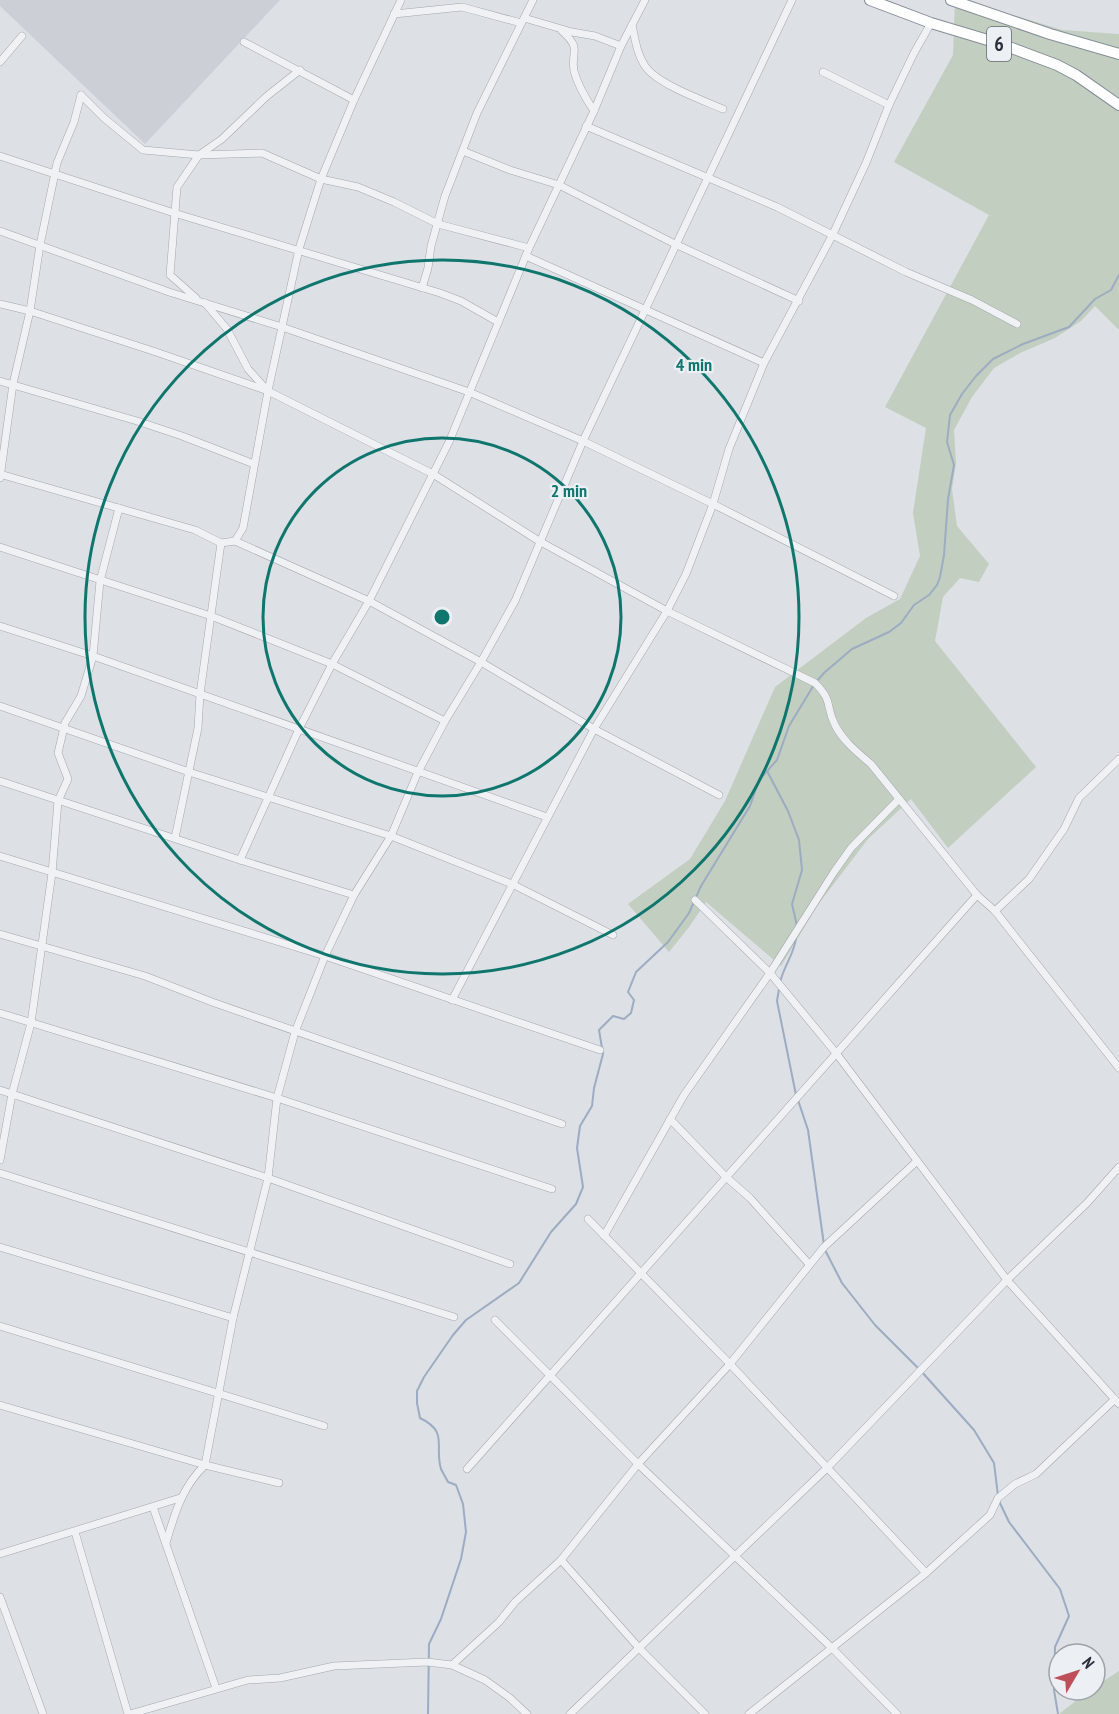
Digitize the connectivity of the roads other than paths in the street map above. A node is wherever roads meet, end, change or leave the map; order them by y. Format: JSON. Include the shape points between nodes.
{"nodes":[{"id":1,"x":401,"y":0,"type":"edge"},
{"id":2,"x":533,"y":0,"type":"edge"},
{"id":3,"x":645,"y":0,"type":"edge"},
{"id":4,"x":792,"y":0,"type":"edge"},
{"id":5,"x":870,"y":0,"type":"edge"},
{"id":6,"x":951,"y":0,"type":"edge"},
{"id":7,"x":394,"y":14,"type":"junction"},
{"id":8,"x":523,"y":20,"type":"junction"},
{"id":9,"x":931,"y":23,"type":"junction"},
{"id":10,"x":632,"y":26,"type":"junction"},
{"id":11,"x":558,"y":28,"type":"junction"},
{"id":12,"x":22,"y":36,"type":"dead end"},
{"id":13,"x":244,"y":42,"type":"dead end"},
{"id":14,"x":621,"y":46,"type":"junction"},
{"id":15,"x":1119,"y":54,"type":"edge"},
{"id":16,"x":0,"y":62,"type":"edge"},
{"id":17,"x":300,"y":70,"type":"junction"},
{"id":18,"x":822,"y":72,"type":"dead end"},
{"id":19,"x":354,"y":100,"type":"junction"},
{"id":20,"x":889,"y":105,"type":"junction"},
{"id":21,"x":1119,"y":105,"type":"edge"},
{"id":22,"x":723,"y":109,"type":"dead end"},
{"id":23,"x":594,"y":111,"type":"junction"},
{"id":24,"x":586,"y":126,"type":"junction"},
{"id":25,"x":463,"y":151,"type":"junction"},
{"id":26,"x":199,"y":155,"type":"junction"},
{"id":27,"x":0,"y":156,"type":"edge"},
{"id":28,"x":55,"y":173,"type":"junction"},
{"id":29,"x":707,"y":176,"type":"junction"},
{"id":30,"x":321,"y":179,"type":"junction"},
{"id":31,"x":559,"y":185,"type":"junction"},
{"id":32,"x":174,"y":213,"type":"junction"},
{"id":33,"x":438,"y":224,"type":"junction"},
{"id":34,"x":0,"y":231,"type":"edge"},
{"id":35,"x":832,"y":236,"type":"junction"},
{"id":36,"x":675,"y":244,"type":"junction"},
{"id":37,"x":40,"y":245,"type":"junction"},
{"id":38,"x":299,"y":249,"type":"junction"},
{"id":39,"x":527,"y":252,"type":"junction"},
{"id":40,"x":422,"y":288,"type":"junction"},
{"id":41,"x":799,"y":301,"type":"junction"},
{"id":42,"x":205,"y":303,"type":"junction"},
{"id":43,"x":0,"y":304,"type":"edge"},
{"id":44,"x":645,"y":310,"type":"junction"},
{"id":45,"x":30,"y":311,"type":"junction"},
{"id":46,"x":498,"y":322,"type":"junction"},
{"id":47,"x":1017,"y":324,"type":"dead end"},
{"id":48,"x":282,"y":327,"type":"junction"},
{"id":49,"x":764,"y":363,"type":"junction"},
{"id":50,"x":0,"y":381,"type":"edge"},
{"id":51,"x":13,"y":384,"type":"junction"},
{"id":52,"x":268,"y":391,"type":"junction"},
{"id":53,"x":469,"y":393,"type":"junction"},
{"id":54,"x":583,"y":441,"type":"junction"},
{"id":55,"x":254,"y":464,"type":"junction"},
{"id":56,"x":433,"y":474,"type":"junction"},
{"id":57,"x":0,"y":476,"type":"edge"},
{"id":58,"x":713,"y":504,"type":"junction"},
{"id":59,"x":119,"y":508,"type":"junction"},
{"id":60,"x":235,"y":541,"type":"junction"},
{"id":61,"x":539,"y":541,"type":"junction"},
{"id":62,"x":221,"y":543,"type":"junction"},
{"id":63,"x":0,"y":547,"type":"edge"},
{"id":64,"x":100,"y":580,"type":"junction"},
{"id":65,"x":894,"y":596,"type":"dead end"},
{"id":66,"x":369,"y":601,"type":"junction"},
{"id":67,"x":667,"y":610,"type":"junction"},
{"id":68,"x":211,"y":616,"type":"junction"},
{"id":69,"x":0,"y":626,"type":"edge"},
{"id":70,"x":93,"y":656,"type":"junction"},
{"id":71,"x":481,"y":662,"type":"junction"},
{"id":72,"x":332,"y":664,"type":"junction"},
{"id":73,"x":200,"y":694,"type":"junction"},
{"id":74,"x":0,"y":706,"type":"edge"},
{"id":75,"x":445,"y":721,"type":"junction"},
{"id":76,"x":64,"y":728,"type":"junction"},
{"id":77,"x":299,"y":729,"type":"junction"},
{"id":78,"x":594,"y":729,"type":"junction"},
{"id":79,"x":1119,"y":759,"type":"edge"},
{"id":80,"x":189,"y":772,"type":"junction"},
{"id":81,"x":418,"y":772,"type":"junction"},
{"id":82,"x":0,"y":781,"type":"edge"},
{"id":83,"x":719,"y":795,"type":"dead end"},
{"id":84,"x":269,"y":797,"type":"junction"},
{"id":85,"x":899,"y":799,"type":"junction"},
{"id":86,"x":58,"y":801,"type":"junction"},
{"id":87,"x":547,"y":817,"type":"junction"},
{"id":88,"x":390,"y":836,"type":"junction"},
{"id":89,"x":175,"y":838,"type":"junction"},
{"id":90,"x":0,"y":856,"type":"edge"},
{"id":91,"x":240,"y":860,"type":"junction"},
{"id":92,"x":52,"y":873,"type":"junction"},
{"id":93,"x":512,"y":884,"type":"junction"},
{"id":94,"x":354,"y":895,"type":"junction"},
{"id":95,"x":977,"y":895,"type":"junction"},
{"id":96,"x":695,"y":900,"type":"dead end"},
{"id":97,"x":994,"y":911,"type":"junction"},
{"id":98,"x":0,"y":934,"type":"edge"},
{"id":99,"x":613,"y":935,"type":"dead end"},
{"id":100,"x":41,"y":946,"type":"junction"},
{"id":101,"x":325,"y":956,"type":"junction"},
{"id":102,"x":770,"y":973,"type":"junction"},
{"id":103,"x":452,"y":1000,"type":"junction"},
{"id":104,"x":0,"y":1013,"type":"edge"},
{"id":105,"x":31,"y":1023,"type":"junction"},
{"id":106,"x":295,"y":1032,"type":"junction"},
{"id":107,"x":600,"y":1050,"type":"dead end"},
{"id":108,"x":836,"y":1053,"type":"junction"},
{"id":109,"x":1119,"y":1068,"type":"edge"},
{"id":110,"x":0,"y":1090,"type":"edge"},
{"id":111,"x":12,"y":1094,"type":"junction"},
{"id":112,"x":276,"y":1098,"type":"junction"},
{"id":113,"x":670,"y":1119,"type":"junction"},
{"id":114,"x":562,"y":1124,"type":"dead end"},
{"id":115,"x":0,"y":1160,"type":"edge"},
{"id":116,"x":917,"y":1161,"type":"junction"},
{"id":117,"x":1119,"y":1167,"type":"edge"},
{"id":118,"x":0,"y":1173,"type":"edge"},
{"id":119,"x":726,"y":1177,"type":"junction"},
{"id":120,"x":268,"y":1178,"type":"junction"},
{"id":121,"x":552,"y":1189,"type":"dead end"},
{"id":122,"x":588,"y":1219,"type":"dead end"},
{"id":123,"x":604,"y":1236,"type":"junction"},
{"id":124,"x":0,"y":1247,"type":"edge"},
{"id":125,"x":249,"y":1251,"type":"junction"},
{"id":126,"x":510,"y":1264,"type":"dead end"},
{"id":127,"x":809,"y":1264,"type":"junction"},
{"id":128,"x":640,"y":1273,"type":"junction"},
{"id":129,"x":1007,"y":1280,"type":"junction"},
{"id":130,"x":454,"y":1317,"type":"dead end"},
{"id":131,"x":233,"y":1318,"type":"junction"},
{"id":132,"x":495,"y":1320,"type":"dead end"},
{"id":133,"x":0,"y":1326,"type":"edge"},
{"id":134,"x":730,"y":1364,"type":"junction"},
{"id":135,"x":549,"y":1376,"type":"junction"},
{"id":136,"x":218,"y":1392,"type":"junction"},
{"id":137,"x":1117,"y":1402,"type":"edge"},
{"id":138,"x":0,"y":1405,"type":"edge"},
{"id":139,"x":324,"y":1426,"type":"dead end"},
{"id":140,"x":639,"y":1464,"type":"junction"},
{"id":141,"x":205,"y":1465,"type":"junction"},
{"id":142,"x":828,"y":1467,"type":"junction"},
{"id":143,"x":467,"y":1469,"type":"dead end"},
{"id":144,"x":279,"y":1483,"type":"dead end"},
{"id":145,"x":180,"y":1498,"type":"junction"},
{"id":146,"x":153,"y":1507,"type":"junction"},
{"id":147,"x":75,"y":1532,"type":"junction"},
{"id":148,"x":165,"y":1543,"type":"junction"},
{"id":149,"x":0,"y":1554,"type":"edge"},
{"id":150,"x":735,"y":1556,"type":"junction"},
{"id":151,"x":561,"y":1560,"type":"junction"},
{"id":152,"x":926,"y":1574,"type":"junction"},
{"id":153,"x":0,"y":1597,"type":"edge"},
{"id":154,"x":832,"y":1648,"type":"junction"},
{"id":155,"x":640,"y":1649,"type":"junction"},
{"id":156,"x":452,"y":1665,"type":"junction"},
{"id":157,"x":216,"y":1688,"type":"junction"},
{"id":158,"x":43,"y":1714,"type":"edge"},
{"id":159,"x":129,"y":1714,"type":"edge"},
{"id":160,"x":527,"y":1714,"type":"edge"},
{"id":161,"x":570,"y":1714,"type":"edge"},
{"id":162,"x":705,"y":1714,"type":"edge"},
{"id":163,"x":749,"y":1714,"type":"edge"},
{"id":164,"x":897,"y":1714,"type":"edge"}],
"edges":[{"from":1,"to":7,"type":"street"},
{"from":2,"to":8,"type":"street"},
{"from":3,"to":10,"type":"street"},
{"from":4,"to":29,"type":"street"},
{"from":5,"to":9,"type":"highway","number":"6"},
{"from":6,"to":15,"type":"highway","number":"6"},
{"from":7,"to":8,"type":"street","via":[[462,7]]},
{"from":7,"to":19,"type":"street"},
{"from":8,"to":11,"type":"street"},
{"from":8,"to":25,"type":"street","via":[[477,113]]},
{"from":9,"to":20,"type":"street"},
{"from":9,"to":21,"type":"highway","number":"6","via":[[1058,65]]},
{"from":10,"to":14,"type":"street"},
{"from":10,"to":22,"type":"street","via":[[638,54],[646,68],[681,91]]},
{"from":11,"to":14,"type":"street"},
{"from":11,"to":23,"type":"street","via":[[575,46],[575,73]]},
{"from":12,"to":16,"type":"street"},
{"from":13,"to":17,"type":"street"},
{"from":14,"to":23,"type":"street"},
{"from":17,"to":19,"type":"street"},
{"from":17,"to":26,"type":"street"},
{"from":18,"to":20,"type":"street"},
{"from":19,"to":30,"type":"street"},
{"from":20,"to":35,"type":"street"},
{"from":23,"to":24,"type":"street"},
{"from":24,"to":29,"type":"street"},
{"from":24,"to":31,"type":"street"},
{"from":25,"to":31,"type":"street"},
{"from":25,"to":33,"type":"street"},
{"from":26,"to":28,"type":"street","via":[[143,150],[81,95]]},
{"from":26,"to":30,"type":"street","via":[[262,153]]},
{"from":26,"to":32,"type":"street","via":[[177,187]]},
{"from":27,"to":28,"type":"street"},
{"from":28,"to":32,"type":"street"},
{"from":28,"to":37,"type":"street"},
{"from":29,"to":35,"type":"street"},
{"from":29,"to":36,"type":"street"},
{"from":30,"to":33,"type":"street","via":[[358,188]]},
{"from":30,"to":38,"type":"street"},
{"from":31,"to":36,"type":"street"},
{"from":31,"to":39,"type":"street"},
{"from":32,"to":38,"type":"street"},
{"from":32,"to":42,"type":"street","via":[[170,275]]},
{"from":33,"to":39,"type":"street"},
{"from":33,"to":40,"type":"street"},
{"from":34,"to":37,"type":"street"},
{"from":35,"to":41,"type":"street"},
{"from":35,"to":47,"type":"street"},
{"from":36,"to":41,"type":"street"},
{"from":36,"to":44,"type":"street"},
{"from":37,"to":42,"type":"street"},
{"from":37,"to":45,"type":"street"},
{"from":38,"to":40,"type":"street"},
{"from":38,"to":48,"type":"street"},
{"from":39,"to":44,"type":"street"},
{"from":39,"to":46,"type":"street"},
{"from":40,"to":46,"type":"street","via":[[461,301]]},
{"from":41,"to":49,"type":"street"},
{"from":42,"to":48,"type":"street"},
{"from":42,"to":52,"type":"street","via":[[227,329],[248,369]]},
{"from":43,"to":45,"type":"street"},
{"from":44,"to":49,"type":"street"},
{"from":44,"to":54,"type":"street"},
{"from":45,"to":51,"type":"street"},
{"from":45,"to":52,"type":"street"},
{"from":46,"to":53,"type":"street"},
{"from":48,"to":52,"type":"street"},
{"from":48,"to":53,"type":"street"},
{"from":49,"to":58,"type":"street","via":[[729,449]]},
{"from":50,"to":51,"type":"street"},
{"from":51,"to":55,"type":"street","via":[[182,436]]},
{"from":51,"to":57,"type":"street"},
{"from":52,"to":55,"type":"street"},
{"from":52,"to":56,"type":"street"},
{"from":53,"to":54,"type":"street"},
{"from":53,"to":56,"type":"street"},
{"from":54,"to":58,"type":"street"},
{"from":54,"to":61,"type":"street"},
{"from":55,"to":60,"type":"street","via":[[243,528]]},
{"from":56,"to":61,"type":"street"},
{"from":56,"to":66,"type":"street"},
{"from":57,"to":59,"type":"street"},
{"from":58,"to":65,"type":"street"},
{"from":58,"to":67,"type":"street","via":[[686,574]]},
{"from":59,"to":62,"type":"street","via":[[195,530]]},
{"from":59,"to":64,"type":"street"},
{"from":60,"to":62,"type":"street"},
{"from":60,"to":66,"type":"street"},
{"from":61,"to":67,"type":"street"},
{"from":61,"to":71,"type":"street","via":[[515,601]]},
{"from":62,"to":68,"type":"street"},
{"from":63,"to":64,"type":"street"},
{"from":64,"to":68,"type":"street"},
{"from":64,"to":70,"type":"street"},
{"from":66,"to":71,"type":"street"},
{"from":66,"to":72,"type":"street"},
{"from":67,"to":78,"type":"street"},
{"from":67,"to":85,"type":"street","via":[[815,683],[827,695],[835,725]]},
{"from":68,"to":72,"type":"street"},
{"from":68,"to":73,"type":"street"},
{"from":69,"to":70,"type":"street"},
{"from":70,"to":73,"type":"street"},
{"from":70,"to":76,"type":"street","via":[[81,696]]},
{"from":71,"to":75,"type":"street"},
{"from":71,"to":78,"type":"street"},
{"from":72,"to":75,"type":"street"},
{"from":72,"to":77,"type":"street"},
{"from":73,"to":77,"type":"street"},
{"from":73,"to":80,"type":"street"},
{"from":74,"to":76,"type":"street"},
{"from":75,"to":81,"type":"street"},
{"from":76,"to":80,"type":"street"},
{"from":76,"to":86,"type":"street","via":[[58,753],[68,779]]},
{"from":77,"to":81,"type":"street"},
{"from":77,"to":84,"type":"street"},
{"from":78,"to":83,"type":"street"},
{"from":78,"to":87,"type":"street"},
{"from":79,"to":97,"type":"street","via":[[1079,798],[1064,829],[1029,879]]},
{"from":80,"to":84,"type":"street"},
{"from":80,"to":89,"type":"street"},
{"from":81,"to":87,"type":"street"},
{"from":81,"to":88,"type":"street"},
{"from":82,"to":86,"type":"street"},
{"from":84,"to":88,"type":"street"},
{"from":84,"to":91,"type":"street"},
{"from":85,"to":95,"type":"street"},
{"from":85,"to":102,"type":"street","via":[[851,848]]},
{"from":86,"to":89,"type":"street"},
{"from":86,"to":92,"type":"street"},
{"from":87,"to":93,"type":"street"},
{"from":88,"to":93,"type":"street"},
{"from":88,"to":94,"type":"street"},
{"from":89,"to":91,"type":"street"},
{"from":90,"to":92,"type":"street"},
{"from":91,"to":94,"type":"street"},
{"from":92,"to":100,"type":"street"},
{"from":92,"to":101,"type":"street"},
{"from":93,"to":99,"type":"street"},
{"from":93,"to":103,"type":"street"},
{"from":94,"to":101,"type":"street"},
{"from":95,"to":97,"type":"street"},
{"from":95,"to":108,"type":"street"},
{"from":96,"to":102,"type":"street"},
{"from":97,"to":109,"type":"street"},
{"from":98,"to":100,"type":"street"},
{"from":100,"to":105,"type":"street"},
{"from":100,"to":106,"type":"street","via":[[144,976]]},
{"from":101,"to":103,"type":"street"},
{"from":101,"to":106,"type":"street"},
{"from":102,"to":108,"type":"street"},
{"from":102,"to":113,"type":"street"},
{"from":103,"to":107,"type":"street"},
{"from":104,"to":105,"type":"street"},
{"from":105,"to":111,"type":"street"},
{"from":105,"to":112,"type":"street"},
{"from":106,"to":112,"type":"street"},
{"from":106,"to":114,"type":"street"},
{"from":108,"to":116,"type":"street"},
{"from":108,"to":119,"type":"street"},
{"from":110,"to":111,"type":"street"},
{"from":111,"to":115,"type":"street"},
{"from":111,"to":120,"type":"street"},
{"from":112,"to":120,"type":"street"},
{"from":112,"to":121,"type":"street"},
{"from":113,"to":119,"type":"street"},
{"from":113,"to":123,"type":"street"},
{"from":116,"to":127,"type":"street"},
{"from":116,"to":129,"type":"street"},
{"from":117,"to":129,"type":"street"},
{"from":118,"to":125,"type":"street"},
{"from":119,"to":127,"type":"street"},
{"from":119,"to":128,"type":"street"},
{"from":120,"to":125,"type":"street"},
{"from":120,"to":126,"type":"street"},
{"from":122,"to":123,"type":"street"},
{"from":123,"to":128,"type":"street"},
{"from":124,"to":131,"type":"street"},
{"from":125,"to":130,"type":"street"},
{"from":125,"to":131,"type":"street"},
{"from":127,"to":134,"type":"street"},
{"from":128,"to":134,"type":"street"},
{"from":128,"to":135,"type":"street"},
{"from":129,"to":137,"type":"street"},
{"from":129,"to":142,"type":"street"},
{"from":131,"to":136,"type":"street"},
{"from":132,"to":135,"type":"street"},
{"from":133,"to":136,"type":"street"},
{"from":134,"to":140,"type":"street"},
{"from":134,"to":142,"type":"street"},
{"from":135,"to":140,"type":"street"},
{"from":135,"to":143,"type":"street"},
{"from":136,"to":139,"type":"street"},
{"from":136,"to":141,"type":"street"},
{"from":137,"to":152,"type":"street","via":[[1036,1474],[998,1498],[990,1515]]},
{"from":138,"to":141,"type":"street"},
{"from":140,"to":150,"type":"street"},
{"from":140,"to":151,"type":"street"},
{"from":141,"to":144,"type":"street"},
{"from":141,"to":145,"type":"street"},
{"from":142,"to":150,"type":"street"},
{"from":142,"to":152,"type":"street"},
{"from":145,"to":146,"type":"street"},
{"from":145,"to":148,"type":"street"},
{"from":146,"to":147,"type":"street"},
{"from":146,"to":148,"type":"street"},
{"from":147,"to":149,"type":"street"},
{"from":147,"to":159,"type":"street"},
{"from":148,"to":157,"type":"street"},
{"from":150,"to":154,"type":"street"},
{"from":150,"to":155,"type":"street"},
{"from":151,"to":155,"type":"street"},
{"from":151,"to":156,"type":"street"},
{"from":152,"to":154,"type":"street"},
{"from":153,"to":158,"type":"street"},
{"from":154,"to":163,"type":"street"},
{"from":154,"to":164,"type":"street"},
{"from":155,"to":161,"type":"street"},
{"from":155,"to":162,"type":"street"},
{"from":156,"to":157,"type":"street","via":[[427,1662],[333,1666]]},
{"from":156,"to":160,"type":"street","via":[[485,1680]]},
{"from":157,"to":159,"type":"street"}]}
